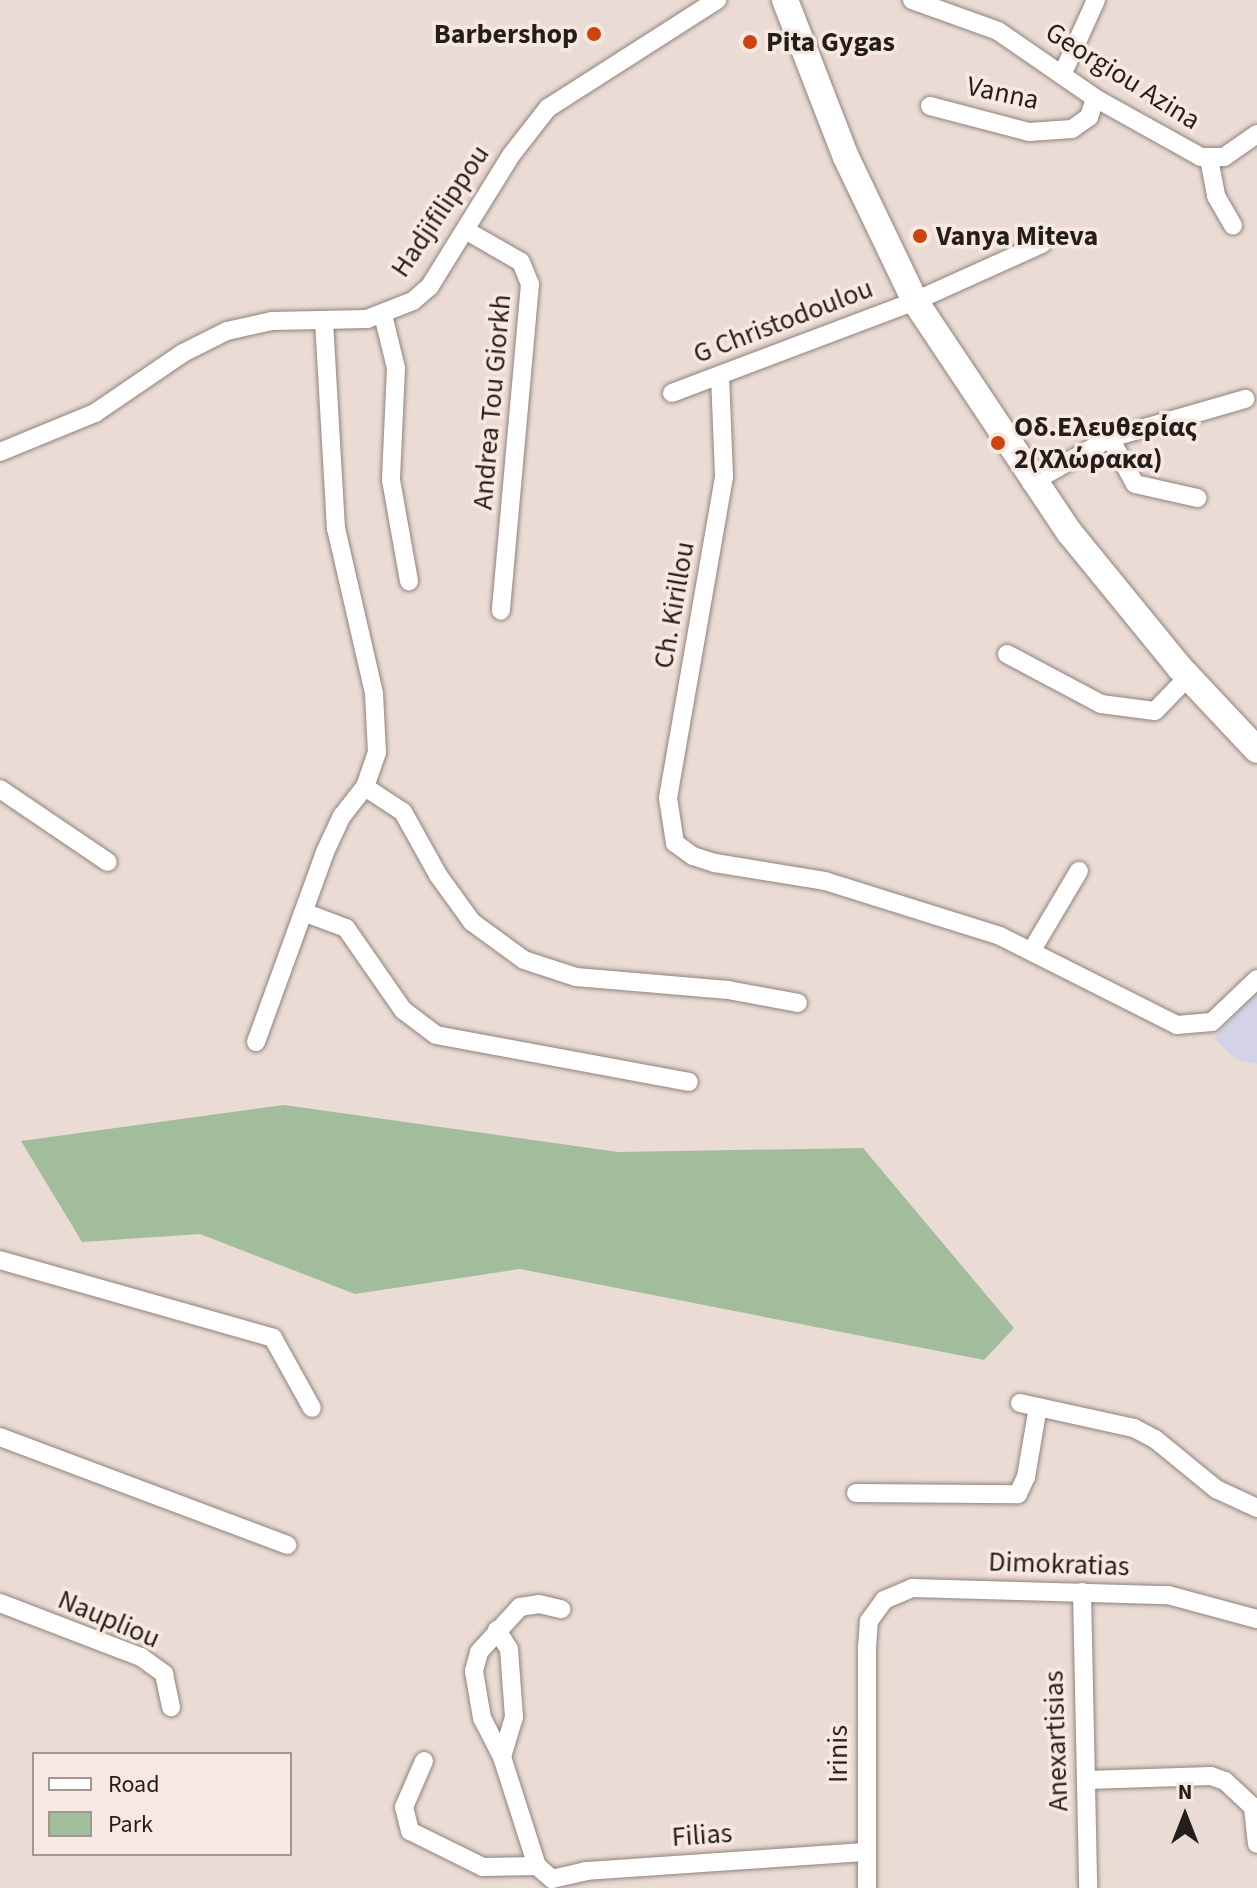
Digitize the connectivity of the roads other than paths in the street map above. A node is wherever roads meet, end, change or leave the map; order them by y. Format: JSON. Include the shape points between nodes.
{"nodes":[{"id":1,"x":717,"y":0,"type":"edge"},
{"id":2,"x":785,"y":0,"type":"edge"},
{"id":3,"x":912,"y":0,"type":"edge"},
{"id":4,"x":1096,"y":0,"type":"edge"},
{"id":5,"x":1062,"y":75,"type":"junction"},
{"id":6,"x":1095,"y":98,"type":"junction"},
{"id":7,"x":930,"y":106,"type":"dead end"},
{"id":8,"x":1257,"y":134,"type":"edge"},
{"id":9,"x":1209,"y":159,"type":"junction"},
{"id":10,"x":1233,"y":225,"type":"dead end"},
{"id":11,"x":467,"y":231,"type":"junction"},
{"id":12,"x":1042,"y":244,"type":"dead end"},
{"id":13,"x":915,"y":301,"type":"junction"},
{"id":14,"x":383,"y":315,"type":"junction"},
{"id":15,"x":324,"y":321,"type":"junction"},
{"id":16,"x":720,"y":376,"type":"junction"},
{"id":17,"x":672,"y":393,"type":"dead end"},
{"id":18,"x":1245,"y":399,"type":"dead end"},
{"id":19,"x":1110,"y":438,"type":"junction"},
{"id":20,"x":0,"y":452,"type":"edge"},
{"id":21,"x":1031,"y":483,"type":"junction"},
{"id":22,"x":1197,"y":498,"type":"dead end"},
{"id":23,"x":409,"y":581,"type":"dead end"},
{"id":24,"x":501,"y":611,"type":"dead end"},
{"id":25,"x":1007,"y":654,"type":"dead end"},
{"id":26,"x":1188,"y":677,"type":"junction"},
{"id":27,"x":1257,"y":750,"type":"edge"},
{"id":28,"x":365,"y":787,"type":"junction"},
{"id":29,"x":0,"y":789,"type":"edge"},
{"id":30,"x":108,"y":862,"type":"dead end"},
{"id":31,"x":1079,"y":871,"type":"dead end"},
{"id":32,"x":306,"y":913,"type":"junction"},
{"id":33,"x":1032,"y":950,"type":"junction"},
{"id":34,"x":1257,"y":979,"type":"edge"},
{"id":35,"x":798,"y":1003,"type":"dead end"},
{"id":36,"x":256,"y":1042,"type":"dead end"},
{"id":37,"x":689,"y":1082,"type":"dead end"},
{"id":38,"x":0,"y":1260,"type":"edge"},
{"id":39,"x":312,"y":1408,"type":"dead end"},
{"id":40,"x":0,"y":1437,"type":"edge"},
{"id":41,"x":856,"y":1493,"type":"dead end"},
{"id":42,"x":1257,"y":1508,"type":"edge"},
{"id":43,"x":287,"y":1545,"type":"dead end"},
{"id":44,"x":1082,"y":1592,"type":"junction"},
{"id":45,"x":0,"y":1603,"type":"edge"},
{"id":46,"x":561,"y":1609,"type":"dead end"},
{"id":47,"x":1257,"y":1619,"type":"edge"},
{"id":48,"x":869,"y":1621,"type":"joint"},
{"id":49,"x":497,"y":1630,"type":"junction"},
{"id":50,"x":171,"y":1707,"type":"dead end"},
{"id":51,"x":502,"y":1757,"type":"junction"},
{"id":52,"x":424,"y":1761,"type":"dead end"},
{"id":53,"x":1087,"y":1780,"type":"junction"},
{"id":54,"x":1257,"y":1844,"type":"edge"},
{"id":55,"x":866,"y":1852,"type":"junction"},
{"id":56,"x":537,"y":1866,"type":"junction"},
{"id":57,"x":551,"y":1884,"type":"edge"},
{"id":58,"x":867,"y":1888,"type":"edge"},
{"id":59,"x":1088,"y":1888,"type":"edge"}],
"edges":[{"from":1,"to":11,"type":"street","name":"Hadjifilippou","via":[[548,108],[512,154]]},
{"from":2,"to":13,"type":"main road","via":[[846,157]]},
{"from":3,"to":5,"type":"street","name":"Georgiou Azina","via":[[981,22]]},
{"from":4,"to":5,"type":"street"},
{"from":5,"to":6,"type":"street","name":"Georgiou Azina"},
{"from":6,"to":7,"type":"street","name":"Vanna","via":[[1089,117],[1072,129],[1029,132]]},
{"from":6,"to":9,"type":"street","name":"Georgiou Azina"},
{"from":8,"to":9,"type":"street","name":"Georgiou Azina","via":[[1229,155]]},
{"from":9,"to":10,"type":"street","via":[[1216,196]]},
{"from":11,"to":14,"type":"street","name":"Hadjifilippou","via":[[430,286]]},
{"from":11,"to":24,"type":"street","name":"Andrea Tou Giorkh","via":[[521,262],[530,284]]},
{"from":12,"to":13,"type":"street","name":"G Christodoulou"},
{"from":13,"to":16,"type":"street","name":"G Christodoulou"},
{"from":13,"to":21,"type":"main road"},
{"from":14,"to":15,"type":"street","name":"Hadjifilippou"},
{"from":14,"to":23,"type":"street","via":[[396,368],[391,480]]},
{"from":15,"to":20,"type":"street","name":"Hadjifilippou","via":[[272,321],[206,340],[95,413]]},
{"from":15,"to":28,"type":"street","via":[[336,529],[378,715],[377,753]]},
{"from":16,"to":17,"type":"street","name":"G Christodoulou"},
{"from":16,"to":33,"type":"street","name":"Ch. Kirillou","via":[[724,477],[668,798],[675,843],[715,863],[857,889]]},
{"from":18,"to":19,"type":"street"},
{"from":19,"to":21,"type":"street"},
{"from":19,"to":22,"type":"street","via":[[1135,484]]},
{"from":21,"to":26,"type":"main road"},
{"from":25,"to":26,"type":"street","via":[[1101,704],[1115,706],[1155,711]]},
{"from":26,"to":27,"type":"main road"},
{"from":28,"to":32,"type":"street","via":[[333,832]]},
{"from":28,"to":35,"type":"street","via":[[403,812],[472,922],[524,960],[576,977],[728,990]]},
{"from":29,"to":30,"type":"street"},
{"from":31,"to":33,"type":"street"},
{"from":32,"to":36,"type":"street"},
{"from":32,"to":37,"type":"street","via":[[346,928],[403,1010],[436,1035]]},
{"from":33,"to":34,"type":"street","via":[[1177,1025],[1212,1022]]},
{"from":38,"to":39,"type":"street","via":[[273,1338]]},
{"from":40,"to":43,"type":"street"},
{"from":41,"to":42,"type":"street","via":[[1018,1494],[1026,1477],[1029,1405],[1134,1428],[1216,1489]]},
{"from":44,"to":47,"type":"street","name":"Dimokratias","via":[[1168,1595]]},
{"from":44,"to":48,"type":"street","name":"Dimokratias","via":[[912,1588],[884,1600]]},
{"from":44,"to":53,"type":"street","name":"Anexartisias"},
{"from":45,"to":50,"type":"street","name":"Naupliou","via":[[141,1657],[164,1674]]},
{"from":46,"to":49,"type":"street","via":[[527,1604]]},
{"from":48,"to":55,"type":"street","name":"Irinis"},
{"from":49,"to":51,"type":"street","via":[[509,1649],[514,1717]]},
{"from":49,"to":51,"type":"street","via":[[479,1652],[474,1682],[482,1718]]},
{"from":51,"to":56,"type":"street"},
{"from":52,"to":56,"type":"street","via":[[404,1807],[410,1831],[483,1867]]},
{"from":53,"to":54,"type":"street","via":[[1211,1776],[1225,1781],[1253,1807]]},
{"from":53,"to":59,"type":"street","name":"Anexartisias"},
{"from":55,"to":57,"type":"street","name":"Filias","via":[[586,1871]]},
{"from":55,"to":58,"type":"street","name":"Irinis"},
{"from":56,"to":57,"type":"street"}]}
